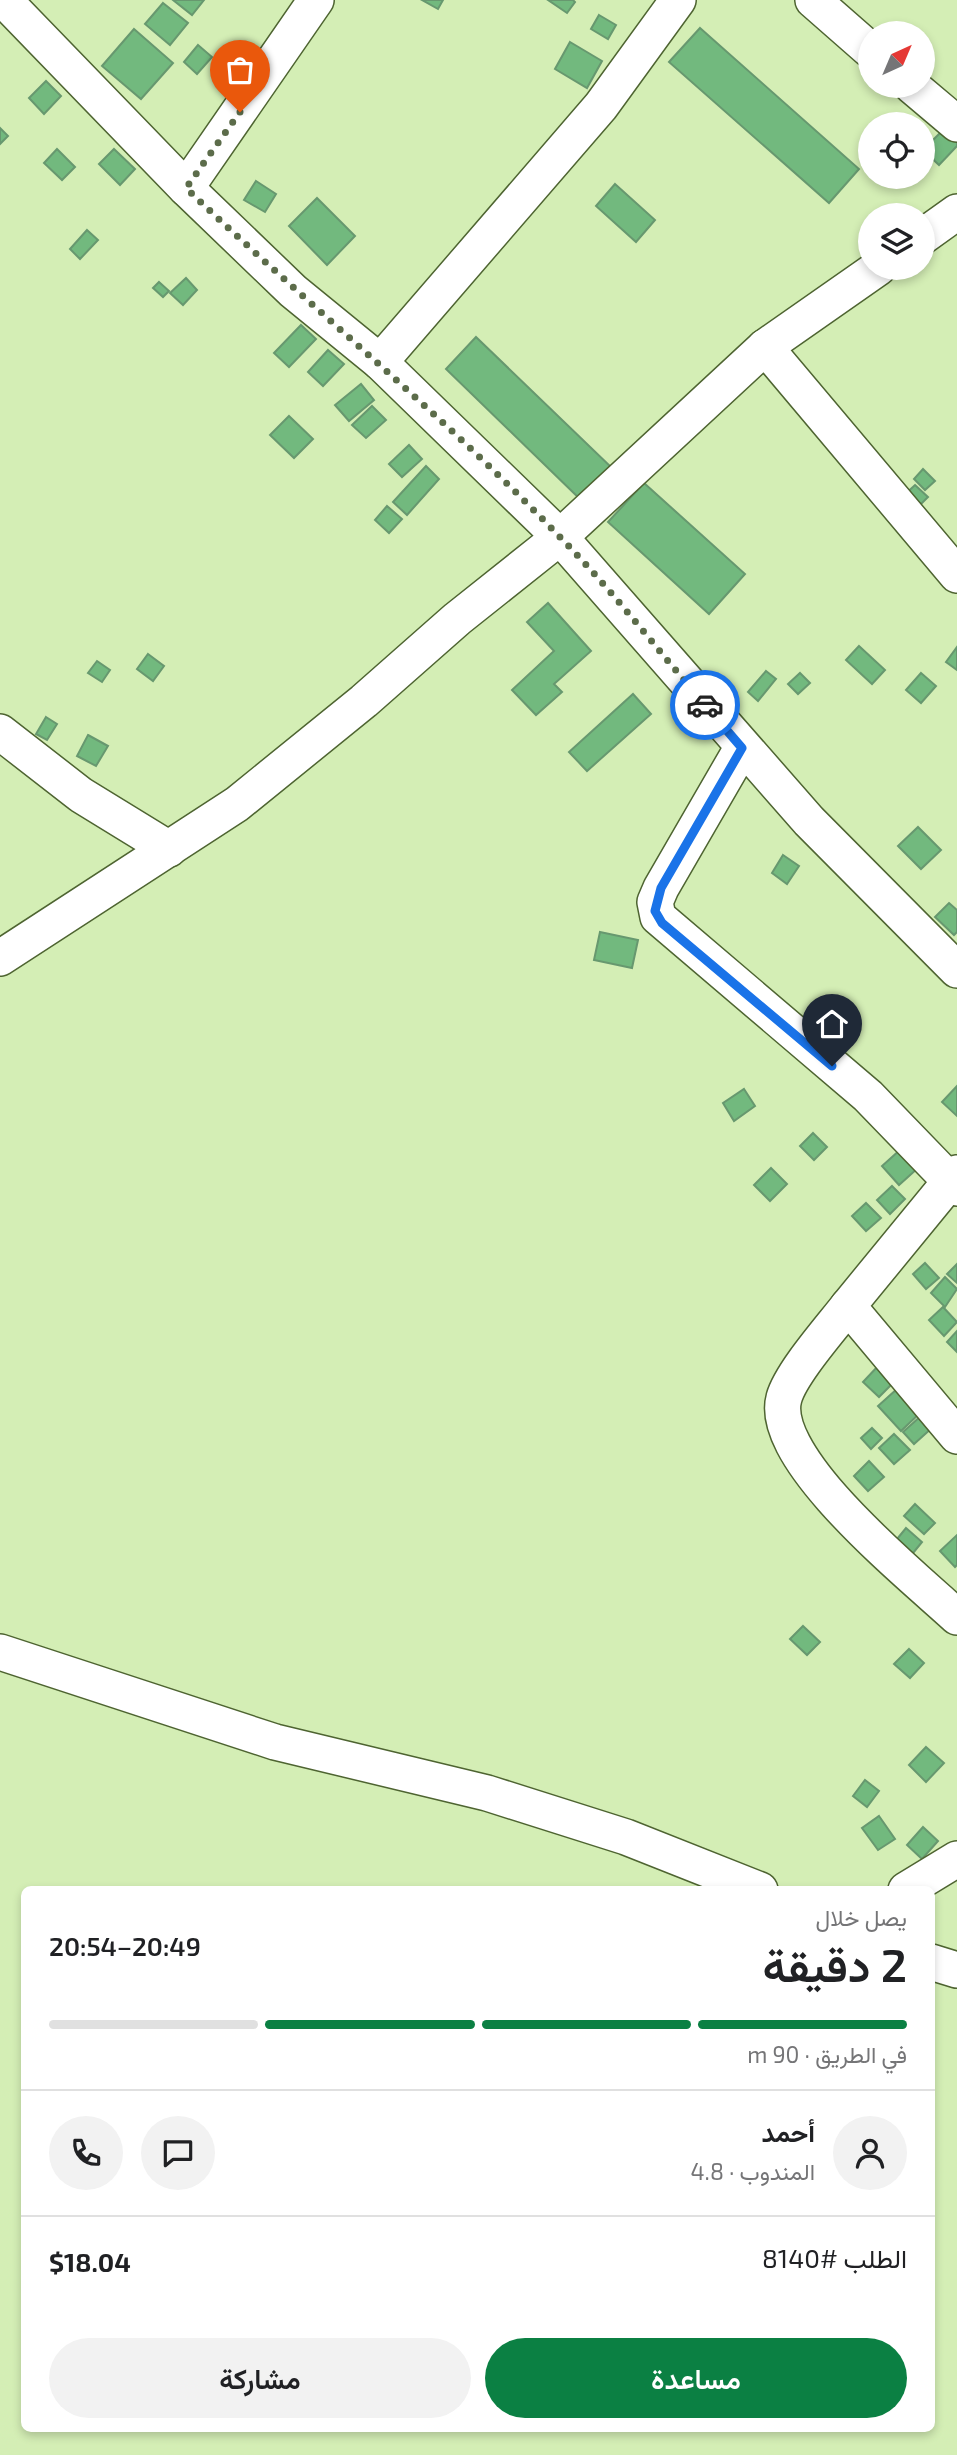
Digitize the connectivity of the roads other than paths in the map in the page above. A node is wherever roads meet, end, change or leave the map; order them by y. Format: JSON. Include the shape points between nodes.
{"nodes":[{"id":1,"x":316,"y":0,"type":"edge"},
{"id":2,"x":678,"y":0,"type":"edge"},
{"id":3,"x":813,"y":0,"type":"edge"},
{"id":4,"x":4,"y":3,"type":"edge"},
{"id":5,"x":858,"y":39,"type":"edge"},
{"id":6,"x":926,"y":98,"type":"edge"},
{"id":7,"x":957,"y":124,"type":"edge"},
{"id":8,"x":186,"y":188,"type":"junction"},
{"id":9,"x":861,"y":280,"type":"edge"},
{"id":10,"x":765,"y":347,"type":"junction"},
{"id":11,"x":380,"y":362,"type":"junction"},
{"id":12,"x":560,"y":537,"type":"junction"},
{"id":13,"x":957,"y":575,"type":"edge"},
{"id":14,"x":0,"y":732,"type":"edge"},
{"id":15,"x":742,"y":748,"type":"junction"},
{"id":16,"x":169,"y":849,"type":"junction"},
{"id":17,"x":0,"y":958,"type":"edge"},
{"id":18,"x":957,"y":970,"type":"edge"},
{"id":19,"x":955,"y":1181,"type":"edge"},
{"id":20,"x":848,"y":1306,"type":"junction"},
{"id":21,"x":957,"y":1436,"type":"edge"},
{"id":22,"x":957,"y":1617,"type":"edge"},
{"id":23,"x":0,"y":1652,"type":"edge"},
{"id":24,"x":957,"y":1859,"type":"edge"},
{"id":25,"x":750,"y":1886,"type":"edge"},
{"id":26,"x":913,"y":1886,"type":"edge"},
{"id":27,"x":935,"y":1963,"type":"edge"},
{"id":28,"x":957,"y":1969,"type":"edge"}],
"edges":[{"from":1,"to":8,"type":"street"},
{"from":2,"to":11,"type":"street","via":[[601,106]]},
{"from":3,"to":5,"type":"street"},
{"from":4,"to":8,"type":"street"},
{"from":6,"to":7,"type":"street"},
{"from":8,"to":11,"type":"street","via":[[293,290]]},
{"from":9,"to":10,"type":"street"},
{"from":10,"to":12,"type":"street"},
{"from":10,"to":13,"type":"street"},
{"from":11,"to":12,"type":"street"},
{"from":12,"to":15,"type":"street"},
{"from":12,"to":16,"type":"street","via":[[237,804]]},
{"from":14,"to":16,"type":"street","via":[[81,795]]},
{"from":15,"to":18,"type":"street"},
{"from":15,"to":19,"type":"street","via":[[661,888],[655,902],[658,917],[868,1097]]},
{"from":16,"to":17,"type":"street"},
{"from":19,"to":20,"type":"street"},
{"from":20,"to":21,"type":"street"},
{"from":20,"to":22,"type":"street","via":[[785,1397],[782,1417],[787,1434],[831,1498]]},
{"from":23,"to":25,"type":"street","via":[[275,1742],[500,1797],[626,1837]]},
{"from":24,"to":26,"type":"street"},
{"from":27,"to":28,"type":"street"}]}
